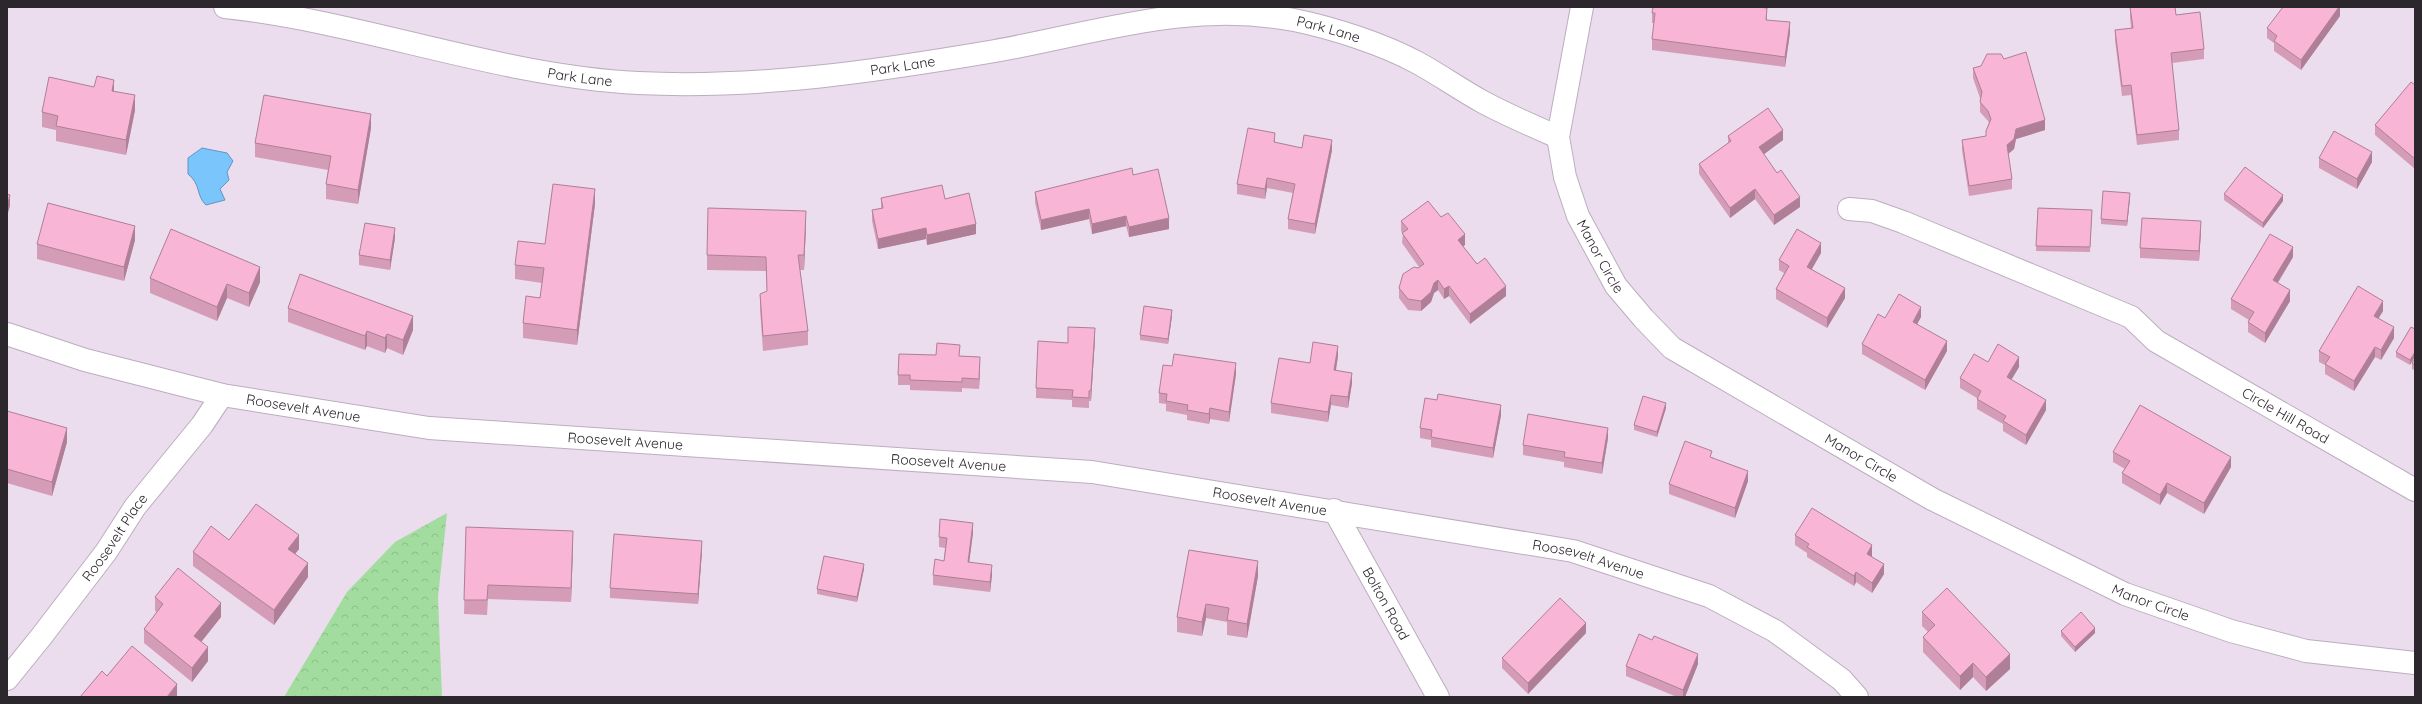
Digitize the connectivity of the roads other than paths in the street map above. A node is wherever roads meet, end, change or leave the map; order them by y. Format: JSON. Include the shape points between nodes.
{"nodes":[{"id":1,"x":225,"y":7,"type":"edge"},
{"id":2,"x":1582,"y":7,"type":"edge"},
{"id":3,"x":1558,"y":138,"type":"junction"},
{"id":4,"x":1849,"y":209,"type":"dead end"},
{"id":5,"x":7,"y":334,"type":"edge"},
{"id":6,"x":222,"y":395,"type":"junction"},
{"id":7,"x":2415,"y":490,"type":"edge"},
{"id":8,"x":1334,"y":510,"type":"junction"},
{"id":9,"x":2415,"y":663,"type":"edge"},
{"id":10,"x":7,"y":679,"type":"edge"},
{"id":11,"x":1438,"y":697,"type":"edge"},
{"id":12,"x":1857,"y":697,"type":"edge"}],
"edges":[{"from":1,"to":3,"type":"street","name":"Park Lane","via":[[388,36],[523,68],[636,83],[733,84],[856,72],[997,50],[1131,21],[1227,12],[1294,20],[1354,37],[1415,62],[1485,103]]},
{"from":2,"to":3,"type":"street","name":"Manor Circle"},
{"from":3,"to":9,"type":"street","name":"Manor Circle","via":[[1565,177],[1578,216],[1601,262],[1616,286],[1672,348],[1932,499],[2125,594],[2231,631],[2306,651]]},
{"from":4,"to":7,"type":"street","name":"Circle Hill Road","via":[[1872,211],[1903,222],[2132,317],[2156,341]]},
{"from":5,"to":6,"type":"street","name":"Roosevelt Avenue","via":[[85,360]]},
{"from":6,"to":8,"type":"street","name":"Roosevelt Avenue","via":[[429,428],[1092,472]]},
{"from":6,"to":10,"type":"street","name":"Roosevelt Place","via":[[202,425],[135,507],[106,552]]},
{"from":8,"to":11,"type":"street","name":"Bolton Road"},
{"from":8,"to":12,"type":"street","name":"Roosevelt Avenue","via":[[1573,551],[1708,596],[1775,631],[1842,680]]}]}
